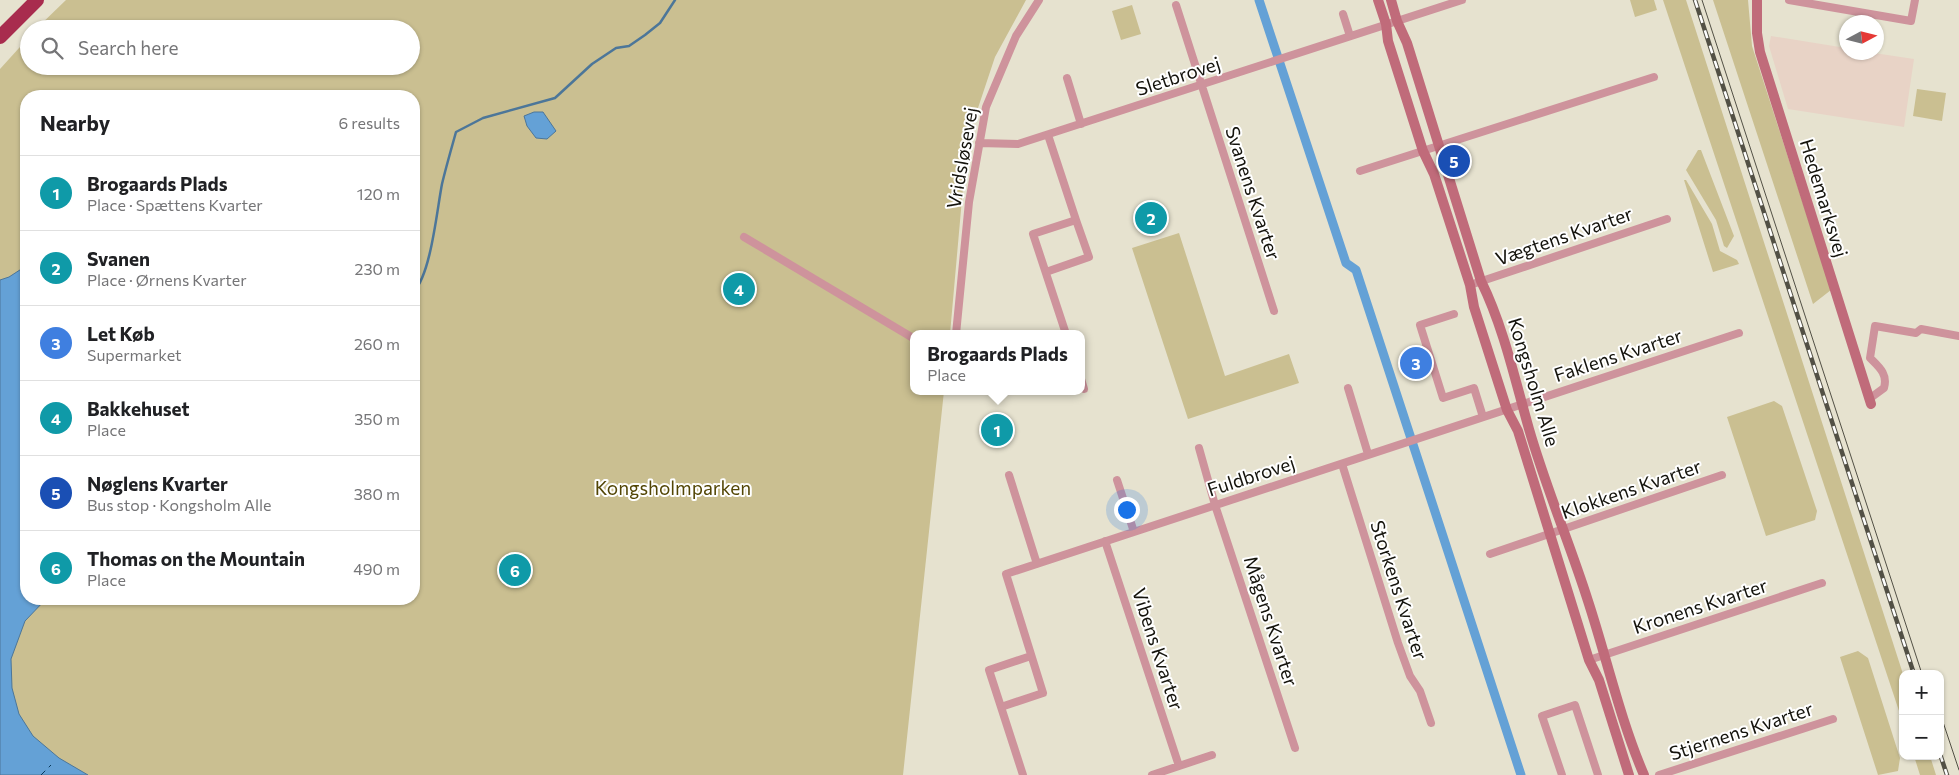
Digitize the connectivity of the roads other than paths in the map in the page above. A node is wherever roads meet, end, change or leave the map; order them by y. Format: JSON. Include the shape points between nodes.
{"nodes":[{"id":1,"x":38,"y":0,"type":"edge"},
{"id":2,"x":1039,"y":0,"type":"edge"},
{"id":3,"x":1378,"y":0,"type":"edge"},
{"id":4,"x":1391,"y":0,"type":"edge"},
{"id":5,"x":1462,"y":0,"type":"edge"},
{"id":6,"x":1757,"y":0,"type":"edge"},
{"id":7,"x":1788,"y":0,"type":"edge"},
{"id":8,"x":1915,"y":0,"type":"edge"},
{"id":9,"x":1176,"y":5,"type":"dead end"},
{"id":10,"x":1342,"y":14,"type":"dead end"},
{"id":11,"x":1397,"y":21,"type":"junction"},
{"id":12,"x":1386,"y":24,"type":"junction"},
{"id":13,"x":1350,"y":36,"type":"junction"},
{"id":14,"x":0,"y":37,"type":"edge"},
{"id":15,"x":1654,"y":77,"type":"dead end"},
{"id":16,"x":1067,"y":78,"type":"dead end"},
{"id":17,"x":1201,"y":86,"type":"junction"},
{"id":18,"x":1081,"y":124,"type":"junction"},
{"id":19,"x":1048,"y":135,"type":"junction"},
{"id":20,"x":979,"y":143,"type":"junction"},
{"id":21,"x":1440,"y":147,"type":"junction"},
{"id":22,"x":1423,"y":152,"type":"junction"},
{"id":23,"x":1360,"y":171,"type":"dead end"},
{"id":24,"x":1667,"y":219,"type":"dead end"},
{"id":25,"x":1076,"y":220,"type":"junction"},
{"id":26,"x":744,"y":237,"type":"dead end"},
{"id":27,"x":1046,"y":272,"type":"junction"},
{"id":28,"x":1476,"y":283,"type":"junction"},
{"id":29,"x":1274,"y":311,"type":"dead end"},
{"id":30,"x":1454,"y":314,"type":"dead end"},
{"id":31,"x":956,"y":330,"type":"edge"},
{"id":32,"x":1065,"y":330,"type":"edge"},
{"id":33,"x":1739,"y":333,"type":"dead end"},
{"id":34,"x":910,"y":336,"type":"edge"},
{"id":35,"x":1959,"y":336,"type":"edge"},
{"id":36,"x":1348,"y":388,"type":"dead end"},
{"id":37,"x":1870,"y":402,"type":"joint"},
{"id":38,"x":1523,"y":403,"type":"junction"},
{"id":39,"x":1507,"y":410,"type":"junction"},
{"id":40,"x":1483,"y":417,"type":"junction"},
{"id":41,"x":1199,"y":448,"type":"dead end"},
{"id":42,"x":1368,"y":454,"type":"junction"},
{"id":43,"x":1342,"y":464,"type":"junction"},
{"id":44,"x":1722,"y":475,"type":"dead end"},
{"id":45,"x":1009,"y":476,"type":"dead end"},
{"id":46,"x":1117,"y":480,"type":"dead end"},
{"id":47,"x":1215,"y":505,"type":"junction"},
{"id":48,"x":1564,"y":530,"type":"junction"},
{"id":49,"x":1134,"y":532,"type":"junction"},
{"id":50,"x":1549,"y":534,"type":"junction"},
{"id":51,"x":1105,"y":541,"type":"junction"},
{"id":52,"x":1490,"y":554,"type":"dead end"},
{"id":53,"x":1037,"y":564,"type":"junction"},
{"id":54,"x":1822,"y":583,"type":"dead end"},
{"id":55,"x":1605,"y":654,"type":"junction"},
{"id":56,"x":1031,"y":656,"type":"junction"},
{"id":57,"x":1588,"y":660,"type":"junction"},
{"id":58,"x":1001,"y":707,"type":"junction"},
{"id":59,"x":1833,"y":719,"type":"dead end"},
{"id":60,"x":1431,"y":723,"type":"dead end"},
{"id":61,"x":1295,"y":748,"type":"dead end"},
{"id":62,"x":1212,"y":755,"type":"dead end"},
{"id":63,"x":1179,"y":766,"type":"junction"},
{"id":64,"x":1023,"y":775,"type":"edge"},
{"id":65,"x":1152,"y":775,"type":"edge"},
{"id":66,"x":1562,"y":775,"type":"edge"},
{"id":67,"x":1598,"y":775,"type":"edge"},
{"id":68,"x":1629,"y":775,"type":"edge"},
{"id":69,"x":1644,"y":775,"type":"edge"},
{"id":70,"x":1660,"y":775,"type":"edge"}],
"edges":[{"from":1,"to":14,"type":"highway"},
{"from":2,"to":20,"type":"street","name":"Vridsløsevej","via":[[1016,36],[992,91]]},
{"from":3,"to":12,"type":"street","name":"Kongsholm Alle"},
{"from":4,"to":11,"type":"street","name":"Kongsholm Alle"},
{"from":5,"to":11,"type":"street","name":"Sletbrovej"},
{"from":6,"to":37,"type":"street","name":"Hedemarksvej","via":[[1760,52]]},
{"from":7,"to":8,"type":"street","via":[[1911,21]]},
{"from":9,"to":17,"type":"street","name":"Svanens Kvarter"},
{"from":10,"to":13,"type":"street"},
{"from":11,"to":12,"type":"street","name":"Sletbrovej"},
{"from":11,"to":21,"type":"street","name":"Kongsholm Alle"},
{"from":12,"to":13,"type":"street","name":"Sletbrovej"},
{"from":12,"to":22,"type":"street","name":"Kongsholm Alle","via":[[1388,41]]},
{"from":13,"to":17,"type":"street","name":"Sletbrovej"},
{"from":15,"to":21,"type":"street"},
{"from":16,"to":18,"type":"street"},
{"from":17,"to":18,"type":"street","name":"Sletbrovej"},
{"from":17,"to":29,"type":"street","name":"Svanens Kvarter"},
{"from":18,"to":19,"type":"street","name":"Sletbrovej"},
{"from":19,"to":20,"type":"street","name":"Sletbrovej","via":[[1018,144]]},
{"from":19,"to":25,"type":"street"},
{"from":20,"to":31,"type":"street","name":"Vridsløsevej","via":[[969,202]]},
{"from":21,"to":22,"type":"street"},
{"from":21,"to":28,"type":"street","name":"Kongsholm Alle"},
{"from":22,"to":23,"type":"street"},
{"from":22,"to":28,"type":"street","name":"Kongsholm Alle"},
{"from":24,"to":28,"type":"street","name":"Vægtens Kvarter"},
{"from":25,"to":27,"type":"street","via":[[1089,257]]},
{"from":25,"to":27,"type":"street","via":[[1033,234]]},
{"from":26,"to":34,"type":"street"},
{"from":27,"to":32,"type":"street"},
{"from":28,"to":38,"type":"street","name":"Kongsholm Alle","via":[[1491,301]]},
{"from":28,"to":39,"type":"street","name":"Kongsholm Alle","via":[[1474,307]]},
{"from":30,"to":40,"type":"street","via":[[1420,325],[1443,398],[1474,388]]},
{"from":33,"to":38,"type":"street","name":"Faklens Kvarter"},
{"from":35,"to":37,"type":"street","via":[[1875,326],[1870,358],[1882,369],[1886,382]]},
{"from":36,"to":42,"type":"street"},
{"from":38,"to":39,"type":"street","name":"Faklens Kvarter"},
{"from":38,"to":48,"type":"street","name":"Kongsholm Alle","via":[[1531,436]]},
{"from":39,"to":40,"type":"street","name":"Fuldbrovej"},
{"from":39,"to":50,"type":"street","name":"Kongsholm Alle","via":[[1518,432]]},
{"from":40,"to":42,"type":"street","name":"Fuldbrovej"},
{"from":41,"to":47,"type":"street","name":"Mågens Kvarter"},
{"from":42,"to":43,"type":"street","name":"Fuldbrovej"},
{"from":43,"to":47,"type":"street","name":"Fuldbrovej"},
{"from":43,"to":60,"type":"street","name":"Storkens Kvarter","via":[[1398,643]]},
{"from":44,"to":48,"type":"street","name":"Klokkens Kvarter"},
{"from":45,"to":53,"type":"street"},
{"from":46,"to":49,"type":"street"},
{"from":47,"to":49,"type":"street","name":"Fuldbrovej"},
{"from":47,"to":61,"type":"street","name":"Mågens Kvarter"},
{"from":48,"to":50,"type":"street","name":"Klokkens Kvarter"},
{"from":48,"to":55,"type":"street","name":"Kongsholm Alle"},
{"from":49,"to":51,"type":"street","name":"Fuldbrovej"},
{"from":50,"to":52,"type":"street","name":"Klokkens Kvarter"},
{"from":50,"to":57,"type":"street","name":"Kongsholm Alle"},
{"from":51,"to":53,"type":"street","name":"Fuldbrovej"},
{"from":51,"to":63,"type":"street","name":"Vibens Kvarter"},
{"from":53,"to":56,"type":"street","name":"Fuldbrovej","via":[[1006,574]]},
{"from":54,"to":55,"type":"street","name":"Kronens Kvarter"},
{"from":55,"to":57,"type":"street","name":"Kronens Kvarter"},
{"from":55,"to":69,"type":"street","name":"Kongsholm Alle","via":[[1608,673]]},
{"from":56,"to":58,"type":"street","via":[[989,670]]},
{"from":56,"to":58,"type":"street","via":[[1043,694]]},
{"from":57,"to":68,"type":"street","name":"Kongsholm Alle","via":[[1598,680]]},
{"from":58,"to":64,"type":"street"},
{"from":59,"to":70,"type":"street","name":"Stjernens Kvarter"},
{"from":62,"to":63,"type":"street"},
{"from":63,"to":65,"type":"street"},
{"from":66,"to":67,"type":"street","via":[[1542,716],[1575,705]]}]}
